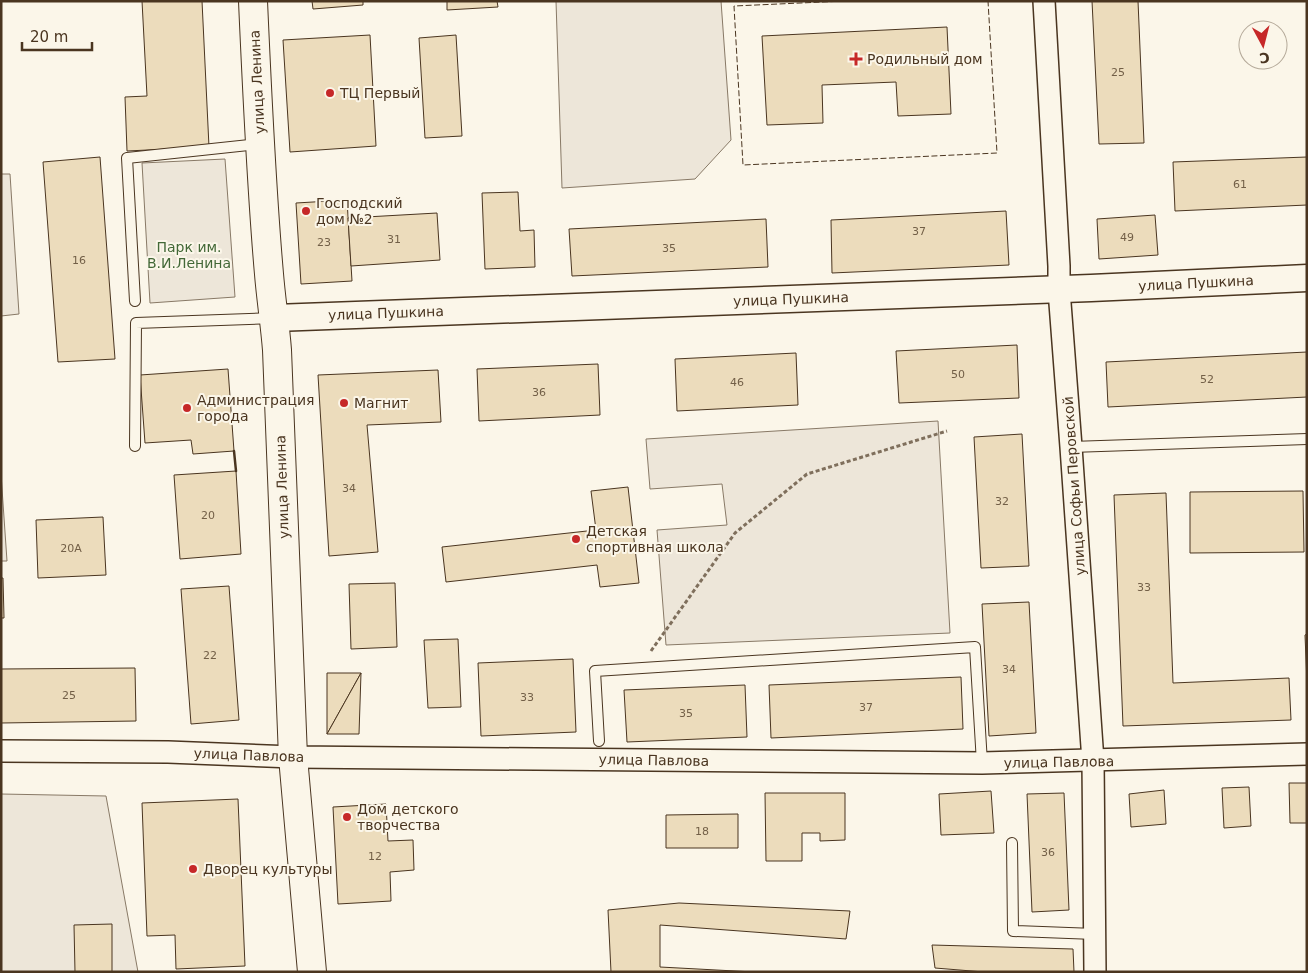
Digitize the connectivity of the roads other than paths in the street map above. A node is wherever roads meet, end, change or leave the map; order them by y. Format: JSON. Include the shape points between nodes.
{"nodes":[{"id":1,"x":253,"y":1,"type":"edge"},
{"id":2,"x":1044,"y":1,"type":"edge"},
{"id":3,"x":260,"y":144,"type":"junction"},
{"id":4,"x":1307,"y":278,"type":"edge"},
{"id":5,"x":1059,"y":290,"type":"junction"},
{"id":6,"x":135,"y":301,"type":"dead end"},
{"id":7,"x":275,"y":318,"type":"junction"},
{"id":8,"x":1307,"y":439,"type":"edge"},
{"id":9,"x":135,"y":446,"type":"dead end"},
{"id":10,"x":1071,"y":447,"type":"junction"},
{"id":11,"x":599,"y":740,"type":"dead end"},
{"id":12,"x":1,"y":751,"type":"edge"},
{"id":13,"x":1307,"y":754,"type":"edge"},
{"id":14,"x":293,"y":757,"type":"junction"},
{"id":15,"x":1093,"y":761,"type":"junction"},
{"id":16,"x":982,"y":763,"type":"junction"},
{"id":17,"x":1012,"y":843,"type":"dead end"},
{"id":18,"x":1095,"y":934,"type":"junction"},
{"id":19,"x":312,"y":972,"type":"edge"},
{"id":20,"x":1095,"y":972,"type":"edge"}],
"edges":[{"from":1,"to":3,"type":"main road","name":"улица Ленина"},
{"from":2,"to":5,"type":"street","name":"улица Софьи Перовской"},
{"from":3,"to":6,"type":"lane","via":[[126,158]]},
{"from":3,"to":7,"type":"main road","name":"улица Ленина"},
{"from":4,"to":5,"type":"street","name":"улица Пушкина"},
{"from":5,"to":7,"type":"street","name":"улица Пушкина"},
{"from":5,"to":10,"type":"street","name":"улица Софьи Перовской"},
{"from":7,"to":9,"type":"lane","via":[[136,323]]},
{"from":7,"to":14,"type":"main road","name":"улица Ленина"},
{"from":8,"to":10,"type":"lane"},
{"from":10,"to":15,"type":"street","name":"улица Софьи Перовской"},
{"from":11,"to":16,"type":"lane","via":[[595,671],[975,647]]},
{"from":12,"to":14,"type":"street","name":"улица Павлова"},
{"from":13,"to":15,"type":"street","name":"улица Павлова"},
{"from":14,"to":16,"type":"street","name":"улица Павлова"},
{"from":14,"to":19,"type":"main road","name":"улица Ленина"},
{"from":15,"to":16,"type":"street","name":"улица Павлова"},
{"from":15,"to":18,"type":"street","name":"улица Софьи Перовской"},
{"from":17,"to":18,"type":"lane","via":[[1013,931]]},
{"from":18,"to":20,"type":"street","name":"улица Софьи Перовской"}]}
